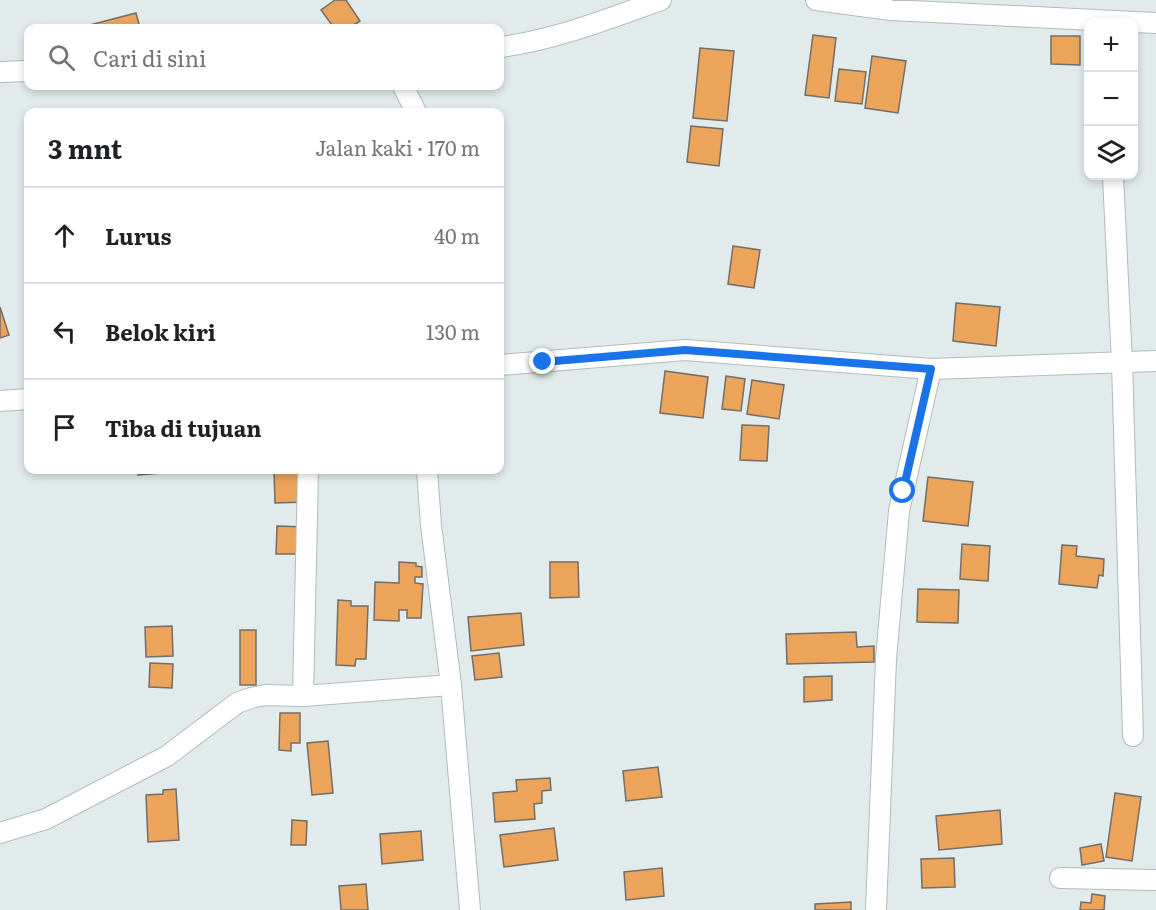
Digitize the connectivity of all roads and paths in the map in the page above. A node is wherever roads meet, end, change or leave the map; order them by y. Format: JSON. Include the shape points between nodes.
{"nodes":[{"id":1,"x":661,"y":0,"type":"edge"},
{"id":2,"x":816,"y":0,"type":"edge"},
{"id":3,"x":1084,"y":21,"type":"edge"},
{"id":4,"x":1138,"y":23,"type":"edge"},
{"id":5,"x":1156,"y":23,"type":"edge"},
{"id":6,"x":504,"y":46,"type":"edge"},
{"id":7,"x":24,"y":71,"type":"edge"},
{"id":8,"x":0,"y":72,"type":"edge"},
{"id":9,"x":405,"y":90,"type":"edge"},
{"id":10,"x":414,"y":108,"type":"edge"},
{"id":11,"x":1113,"y":180,"type":"edge"},
{"id":12,"x":1156,"y":361,"type":"edge"},
{"id":13,"x":1122,"y":363,"type":"junction"},
{"id":14,"x":504,"y":365,"type":"edge"},
{"id":15,"x":931,"y":369,"type":"junction"},
{"id":16,"x":24,"y":399,"type":"edge"},
{"id":17,"x":0,"y":401,"type":"edge"},
{"id":18,"x":308,"y":474,"type":"edge"},
{"id":19,"x":427,"y":474,"type":"edge"},
{"id":20,"x":451,"y":684,"type":"junction"},
{"id":21,"x":303,"y":696,"type":"junction"},
{"id":22,"x":1133,"y":736,"type":"dead end"},
{"id":23,"x":0,"y":833,"type":"edge"},
{"id":24,"x":1060,"y":878,"type":"dead end"},
{"id":25,"x":1156,"y":880,"type":"edge"},
{"id":26,"x":470,"y":910,"type":"edge"},
{"id":27,"x":876,"y":910,"type":"edge"}],
"edges":[{"from":1,"to":6,"type":"street","via":[[586,27]]},
{"from":2,"to":3,"type":"street","via":[[891,10]]},
{"from":4,"to":5,"type":"street"},
{"from":7,"to":8,"type":"street"},
{"from":9,"to":10,"type":"street"},
{"from":11,"to":13,"type":"street"},
{"from":12,"to":13,"type":"street"},
{"from":13,"to":15,"type":"street"},
{"from":13,"to":22,"type":"street"},
{"from":14,"to":15,"type":"street","via":[[685,350]]},
{"from":15,"to":27,"type":"street","via":[[899,511],[886,659]]},
{"from":16,"to":17,"type":"street"},
{"from":18,"to":21,"type":"street"},
{"from":19,"to":20,"type":"street"},
{"from":20,"to":21,"type":"street"},
{"from":20,"to":26,"type":"street"},
{"from":21,"to":23,"type":"street","via":[[265,695],[237,703],[167,756],[46,819]]},
{"from":24,"to":25,"type":"street"}]}
